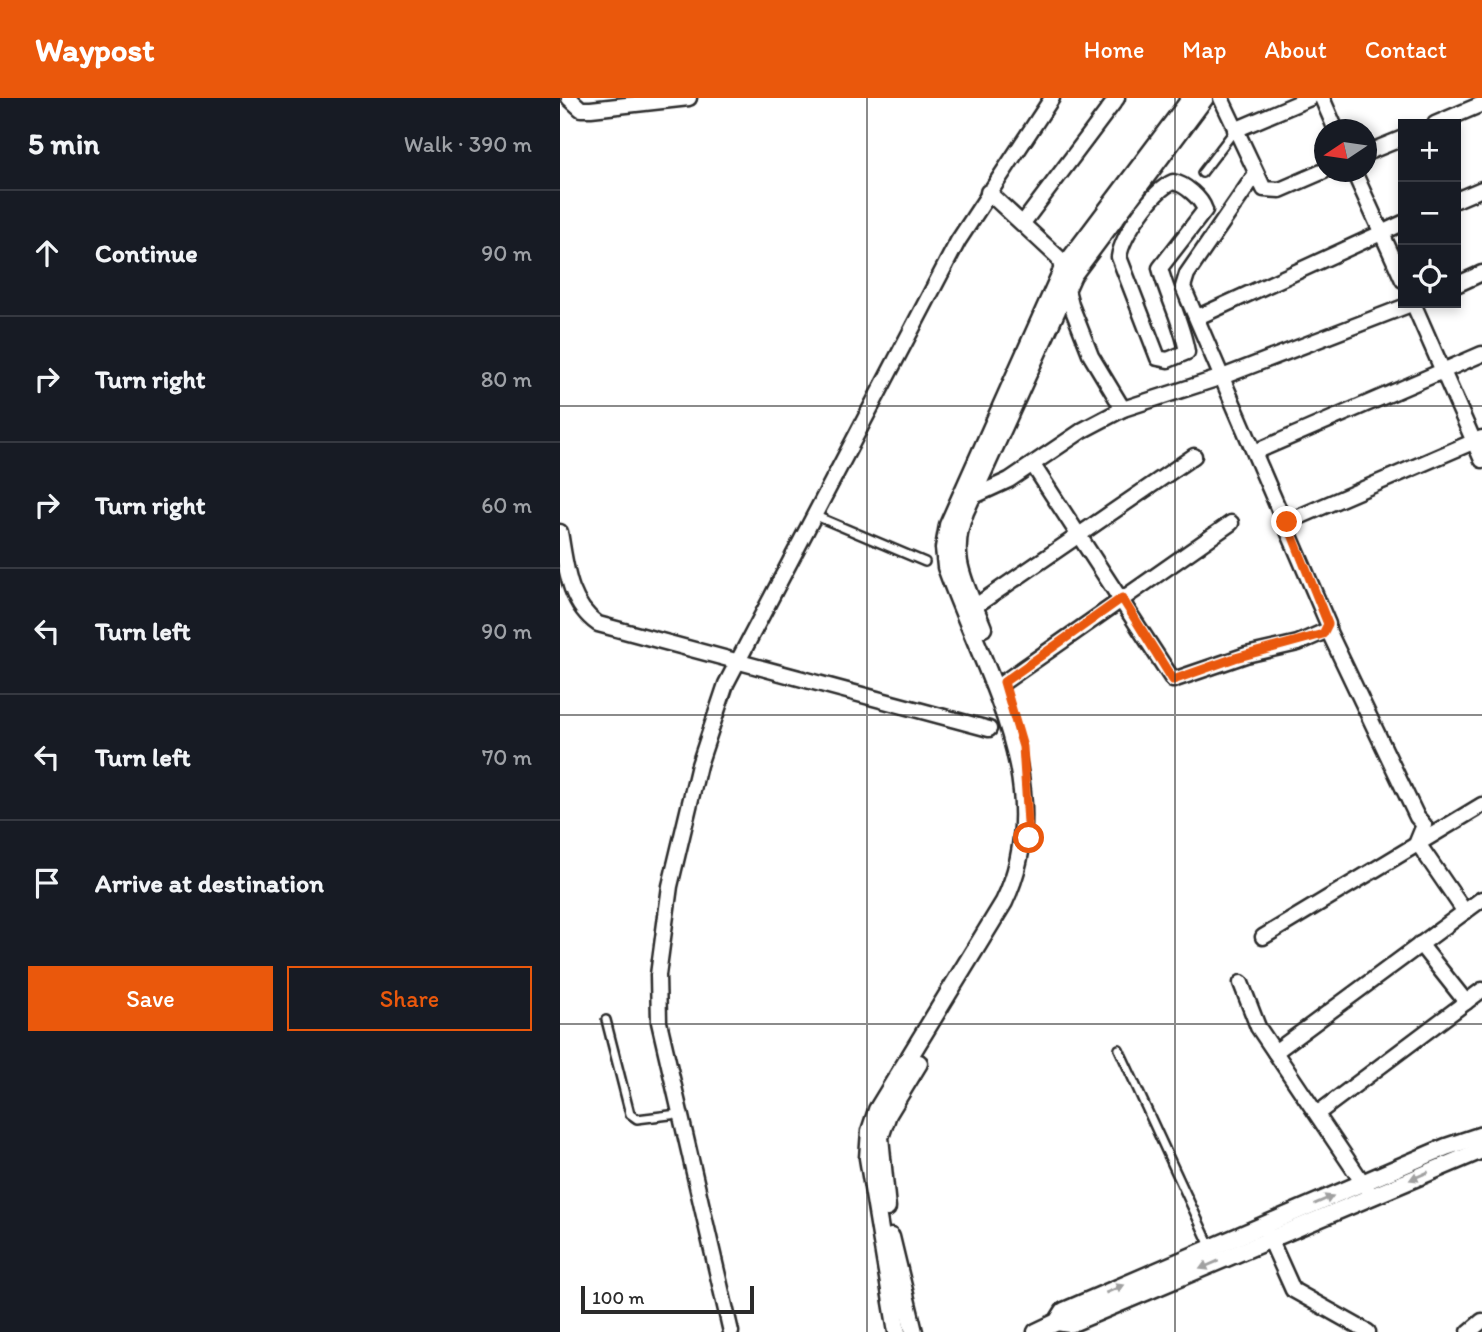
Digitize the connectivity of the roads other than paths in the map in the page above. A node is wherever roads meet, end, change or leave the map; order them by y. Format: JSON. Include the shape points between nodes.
{"nodes":[{"id":1,"x":569,"y":98,"type":"edge"},
{"id":2,"x":689,"y":98,"type":"edge"},
{"id":3,"x":1052,"y":98,"type":"edge"},
{"id":4,"x":1117,"y":98,"type":"edge"},
{"id":5,"x":1191,"y":98,"type":"edge"},
{"id":6,"x":1205,"y":98,"type":"edge"},
{"id":7,"x":1221,"y":98,"type":"edge"},
{"id":8,"x":1310,"y":98,"type":"edge"},
{"id":9,"x":1322,"y":98,"type":"edge"},
{"id":10,"x":632,"y":102,"type":"edge"},
{"id":11,"x":1482,"y":104,"type":"edge"},
{"id":12,"x":1331,"y":119,"type":"edge"},
{"id":13,"x":1447,"y":119,"type":"edge"},
{"id":14,"x":1234,"y":130,"type":"junction"},
{"id":15,"x":1398,"y":140,"type":"edge"},
{"id":16,"x":1377,"y":149,"type":"edge"},
{"id":17,"x":1202,"y":173,"type":"dead end"},
{"id":18,"x":1255,"y":175,"type":"junction"},
{"id":19,"x":1314,"y":175,"type":"edge"},
{"id":20,"x":1358,"y":182,"type":"edge"},
{"id":21,"x":1482,"y":189,"type":"edge"},
{"id":22,"x":988,"y":192,"type":"junction"},
{"id":23,"x":1461,"y":198,"type":"edge"},
{"id":24,"x":1127,"y":202,"type":"junction"},
{"id":25,"x":1141,"y":213,"type":"junction"},
{"id":26,"x":1023,"y":223,"type":"junction"},
{"id":27,"x":1398,"y":225,"type":"edge"},
{"id":28,"x":1381,"y":232,"type":"junction"},
{"id":29,"x":1063,"y":268,"type":"junction"},
{"id":30,"x":1398,"y":270,"type":"edge"},
{"id":31,"x":1482,"y":273,"type":"edge"},
{"id":32,"x":1461,"y":283,"type":"edge"},
{"id":33,"x":1067,"y":286,"type":"junction"},
{"id":34,"x":1400,"y":308,"type":"edge"},
{"id":35,"x":1415,"y":308,"type":"edge"},
{"id":36,"x":1198,"y":317,"type":"junction"},
{"id":37,"x":1482,"y":354,"type":"edge"},
{"id":38,"x":1443,"y":371,"type":"junction"},
{"id":39,"x":1222,"y":377,"type":"junction"},
{"id":40,"x":1123,"y":409,"type":"junction"},
{"id":41,"x":1478,"y":439,"type":"edge"},
{"id":42,"x":1255,"y":452,"type":"junction"},
{"id":43,"x":1194,"y":456,"type":"dead end"},
{"id":44,"x":1482,"y":460,"type":"edge"},
{"id":45,"x":1033,"y":465,"type":"junction"},
{"id":46,"x":972,"y":497,"type":"junction"},
{"id":47,"x":816,"y":516,"type":"junction"},
{"id":48,"x":1287,"y":522,"type":"junction"},
{"id":49,"x":1231,"y":523,"type":"dead end"},
{"id":50,"x":560,"y":532,"type":"edge"},
{"id":51,"x":1080,"y":535,"type":"junction"},
{"id":52,"x":925,"y":562,"type":"dead end"},
{"id":53,"x":1122,"y":598,"type":"junction"},
{"id":54,"x":974,"y":607,"type":"junction"},
{"id":55,"x":1328,"y":630,"type":"junction"},
{"id":56,"x":736,"y":663,"type":"junction"},
{"id":57,"x":1004,"y":682,"type":"junction"},
{"id":58,"x":989,"y":729,"type":"dead end"},
{"id":59,"x":1023,"y":783,"type":"junction"},
{"id":60,"x":1482,"y":804,"type":"edge"},
{"id":61,"x":1417,"y":842,"type":"junction"},
{"id":62,"x":1482,"y":899,"type":"edge"},
{"id":63,"x":1465,"y":912,"type":"junction"},
{"id":64,"x":1263,"y":937,"type":"dead end"},
{"id":65,"x":1420,"y":944,"type":"junction"},
{"id":66,"x":1241,"y":983,"type":"dead end"},
{"id":67,"x":1482,"y":990,"type":"edge"},
{"id":68,"x":1466,"y":1002,"type":"junction"},
{"id":69,"x":606,"y":1020,"type":"dead end"},
{"id":70,"x":1119,"y":1049,"type":"dead end"},
{"id":71,"x":1275,"y":1052,"type":"junction"},
{"id":72,"x":1318,"y":1113,"type":"junction"},
{"id":73,"x":678,"y":1114,"type":"junction"},
{"id":74,"x":1482,"y":1135,"type":"edge"},
{"id":75,"x":1482,"y":1150,"type":"edge"},
{"id":76,"x":1368,"y":1189,"type":"junction"},
{"id":77,"x":1267,"y":1232,"type":"junction"},
{"id":78,"x":1212,"y":1248,"type":"junction"},
{"id":79,"x":1482,"y":1321,"type":"edge"},
{"id":80,"x":1058,"y":1322,"type":"junction"},
{"id":81,"x":731,"y":1332,"type":"edge"},
{"id":82,"x":897,"y":1332,"type":"edge"},
{"id":83,"x":914,"y":1332,"type":"edge"},
{"id":84,"x":1036,"y":1332,"type":"edge"},
{"id":85,"x":1368,"y":1332,"type":"edge"},
{"id":86,"x":1469,"y":1332,"type":"edge"}],
"edges":[{"from":1,"to":10,"type":"street","via":[[581,109]]},
{"from":2,"to":10,"type":"street"},
{"from":3,"to":22,"type":"street"},
{"from":4,"to":26,"type":"street"},
{"from":5,"to":29,"type":"street"},
{"from":6,"to":24,"type":"street"},
{"from":7,"to":14,"type":"street"},
{"from":8,"to":14,"type":"street"},
{"from":9,"to":12,"type":"street"},
{"from":11,"to":13,"type":"street"},
{"from":14,"to":17,"type":"lane"},
{"from":14,"to":18,"type":"street"},
{"from":15,"to":16,"type":"street"},
{"from":18,"to":19,"type":"street","via":[[1271,192]]},
{"from":18,"to":36,"type":"street","via":[[1186,274],[1183,287],[1189,307]]},
{"from":20,"to":28,"type":"street"},
{"from":21,"to":23,"type":"street"},
{"from":22,"to":26,"type":"street"},
{"from":22,"to":47,"type":"street","via":[[958,241]]},
{"from":24,"to":25,"type":"street"},
{"from":24,"to":33,"type":"street"},
{"from":25,"to":25,"type":"street","via":[[1120,245],[1119,257],[1158,358],[1168,360],[1187,352],[1182,322],[1170,306],[1160,268],[1205,210],[1203,202],[1173,181]]},
{"from":26,"to":29,"type":"street","via":[[1054,252]]},
{"from":27,"to":28,"type":"street"},
{"from":28,"to":30,"type":"street"},
{"from":28,"to":36,"type":"street"},
{"from":29,"to":33,"type":"street"},
{"from":29,"to":59,"type":"street","via":[[955,504],[945,538],[946,567],[1009,720]]},
{"from":31,"to":32,"type":"street"},
{"from":33,"to":40,"type":"street","via":[[1091,356]]},
{"from":33,"to":46,"type":"street"},
{"from":34,"to":39,"type":"street"},
{"from":35,"to":38,"type":"street"},
{"from":36,"to":39,"type":"street"},
{"from":37,"to":38,"type":"street"},
{"from":38,"to":41,"type":"street"},
{"from":38,"to":42,"type":"street"},
{"from":39,"to":40,"type":"street"},
{"from":39,"to":42,"type":"street"},
{"from":40,"to":45,"type":"street"},
{"from":41,"to":44,"type":"street"},
{"from":41,"to":48,"type":"street"},
{"from":42,"to":48,"type":"street"},
{"from":43,"to":51,"type":"street"},
{"from":45,"to":46,"type":"street"},
{"from":45,"to":51,"type":"street"},
{"from":46,"to":54,"type":"street","via":[[956,544],[958,564]]},
{"from":47,"to":52,"type":"lane"},
{"from":47,"to":56,"type":"street"},
{"from":48,"to":55,"type":"street"},
{"from":49,"to":53,"type":"street"},
{"from":50,"to":56,"type":"street","via":[[571,587],[587,617],[612,630]]},
{"from":51,"to":53,"type":"street"},
{"from":51,"to":54,"type":"street"},
{"from":53,"to":55,"type":"street","via":[[1173,680]]},
{"from":53,"to":57,"type":"street"},
{"from":54,"to":57,"type":"street"},
{"from":55,"to":61,"type":"street","via":[[1424,825]]},
{"from":56,"to":58,"type":"street"},
{"from":56,"to":73,"type":"street","via":[[696,779],[670,886],[658,975],[659,1023]]},
{"from":57,"to":59,"type":"street","via":[[1020,731]]},
{"from":59,"to":82,"type":"street","via":[[1021,850],[1010,890],[877,1110],[870,1131],[868,1158]]},
{"from":59,"to":83,"type":"street","via":[[1029,852],[1020,893],[888,1114],[880,1137],[891,1239]]},
{"from":60,"to":61,"type":"street"},
{"from":61,"to":63,"type":"street"},
{"from":61,"to":64,"type":"street"},
{"from":62,"to":63,"type":"street"},
{"from":63,"to":65,"type":"street"},
{"from":65,"to":68,"type":"street"},
{"from":65,"to":71,"type":"street"},
{"from":66,"to":71,"type":"street","via":[[1248,1006]]},
{"from":67,"to":68,"type":"street"},
{"from":68,"to":72,"type":"street"},
{"from":69,"to":73,"type":"lane","via":[[630,1114],[637,1119]]},
{"from":70,"to":78,"type":"lane"},
{"from":71,"to":72,"type":"street"},
{"from":72,"to":76,"type":"street"},
{"from":73,"to":81,"type":"street"},
{"from":74,"to":76,"type":"street","via":[[1446,1147]]},
{"from":75,"to":76,"type":"street","one_way":true},
{"from":76,"to":77,"type":"street"},
{"from":77,"to":78,"type":"street"},
{"from":77,"to":80,"type":"street","one_way":true,"via":[[1070,1324]]},
{"from":77,"to":85,"type":"street","via":[[1293,1290]]},
{"from":80,"to":78,"type":"street","one_way":true,"via":[[1064,1311]]},
{"from":79,"to":86,"type":"street"},
{"from":80,"to":84,"type":"street"}]}
